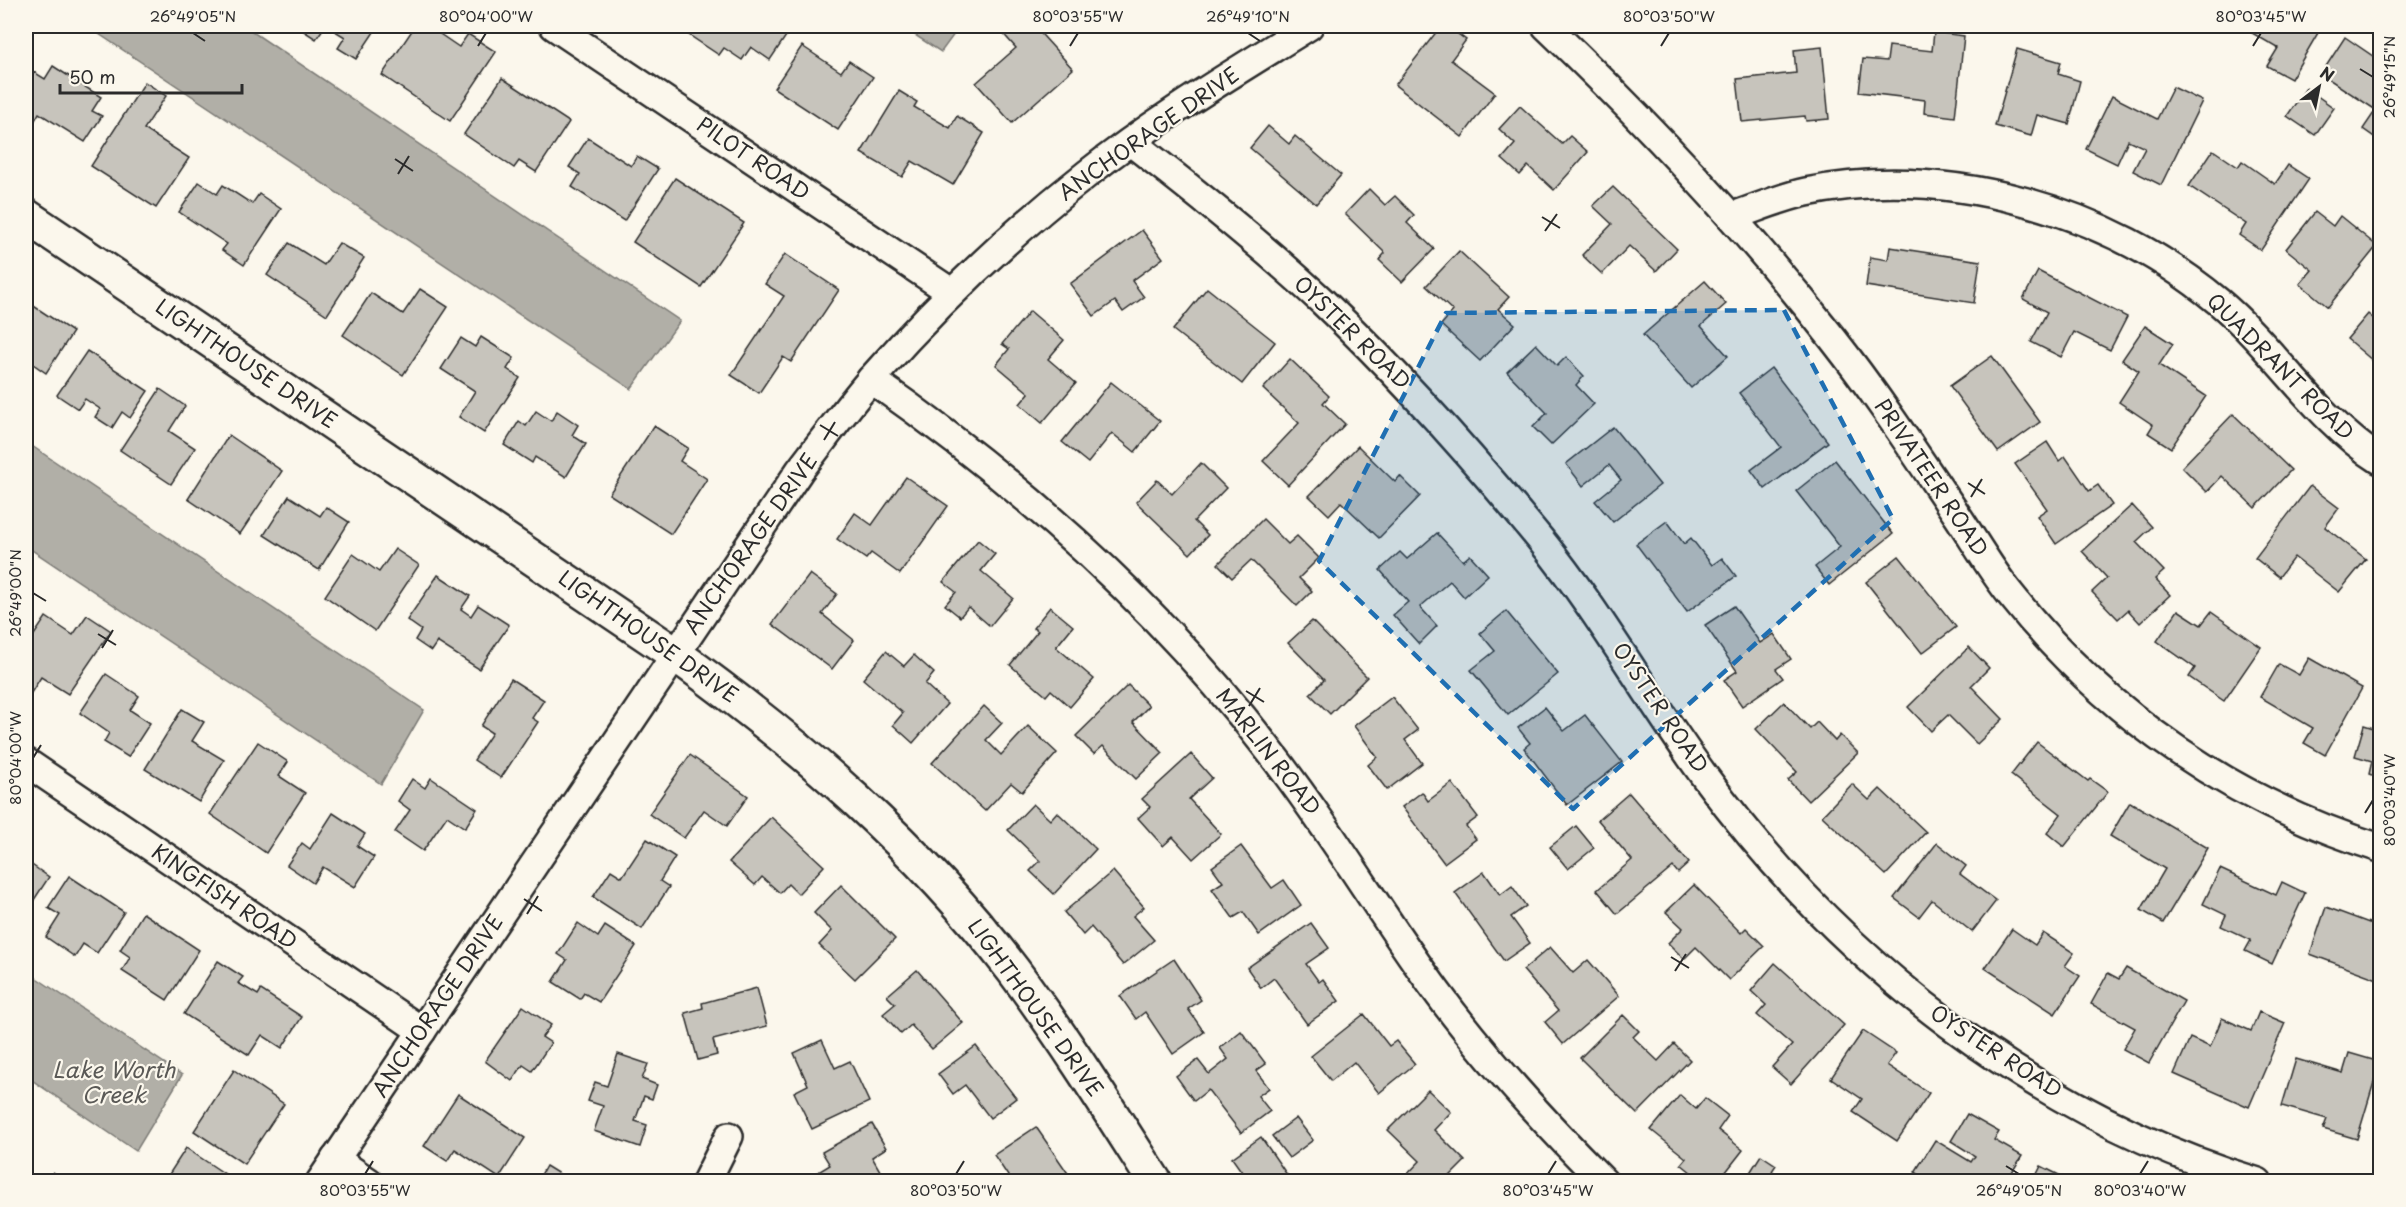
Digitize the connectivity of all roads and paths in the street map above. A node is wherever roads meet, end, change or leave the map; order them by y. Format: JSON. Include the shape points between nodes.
{"nodes":[{"id":1,"x":554,"y":26,"type":"edge"},
{"id":2,"x":1546,"y":26,"type":"edge"},
{"id":3,"x":1292,"y":30,"type":"edge"},
{"id":4,"x":1131,"y":142,"type":"junction"},
{"id":5,"x":26,"y":216,"type":"edge"},
{"id":6,"x":1733,"y":216,"type":"junction"},
{"id":7,"x":951,"y":292,"type":"junction"},
{"id":8,"x":872,"y":379,"type":"junction"},
{"id":9,"x":2380,"y":460,"type":"edge"},
{"id":10,"x":675,"y":654,"type":"junction"},
{"id":11,"x":26,"y":762,"type":"edge"},
{"id":12,"x":2380,"y":848,"type":"edge"},
{"id":13,"x":422,"y":1031,"type":"junction"},
{"id":14,"x":729,"y":1136,"type":"dead end"},
{"id":15,"x":335,"y":1159,"type":"junction"},
{"id":16,"x":320,"y":1182,"type":"edge"},
{"id":17,"x":369,"y":1182,"type":"edge"},
{"id":18,"x":706,"y":1182,"type":"edge"},
{"id":19,"x":1155,"y":1182,"type":"edge"},
{"id":20,"x":1604,"y":1182,"type":"edge"},
{"id":21,"x":2258,"y":1182,"type":"edge"}],
"edges":[{"from":1,"to":7,"type":"street","name":"PILOT ROAD"},
{"from":2,"to":6,"type":"street","name":"PRIVATEER ROAD","via":[[1630,106]]},
{"from":3,"to":4,"type":"street","name":"ANCHORAGE DRIVE"},
{"from":4,"to":7,"type":"street","name":"ANCHORAGE DRIVE","via":[[1027,223]]},
{"from":4,"to":21,"type":"street","name":"OYSTER ROAD","via":[[1219,210],[1322,301],[1474,459],[1609,632],[1703,775],[1751,837],[1817,910],[1874,964],[1951,1025],[2032,1080],[2173,1150]]},
{"from":5,"to":10,"type":"street","name":"LIGHTHOUSE DRIVE"},
{"from":6,"to":9,"type":"street","name":"QUADRANT ROAD","via":[[1805,193],[1905,185],[1965,189],[2062,213],[2118,236],[2170,266],[2218,302],[2262,344],[2325,416]]},
{"from":6,"to":12,"type":"street","name":"PRIVATEER ROAD","via":[[1842,350],[1905,436],[2009,592],[2073,664],[2164,743],[2205,770],[2268,805],[2335,834]]},
{"from":7,"to":8,"type":"street","name":"ANCHORAGE DRIVE"},
{"from":8,"to":10,"type":"street","name":"ANCHORAGE DRIVE","via":[[800,470]]},
{"from":8,"to":20,"type":"street","name":"MARLIN ROAD","via":[[989,466],[1065,531],[1206,674],[1290,778],[1437,992],[1492,1063]]},
{"from":10,"to":13,"type":"street","name":"ANCHORAGE DRIVE"},
{"from":10,"to":19,"type":"street","name":"LIGHTHOUSE DRIVE","via":[[758,714],[827,772],[893,833],[954,899],[1058,1033]]},
{"from":11,"to":13,"type":"street","name":"KINGFISH ROAD"},
{"from":13,"to":15,"type":"street","name":"ANCHORAGE DRIVE"},
{"from":14,"to":18,"type":"street"},
{"from":15,"to":16,"type":"street","name":"ANCHORAGE DRIVE"},
{"from":15,"to":17,"type":"street"}]}
